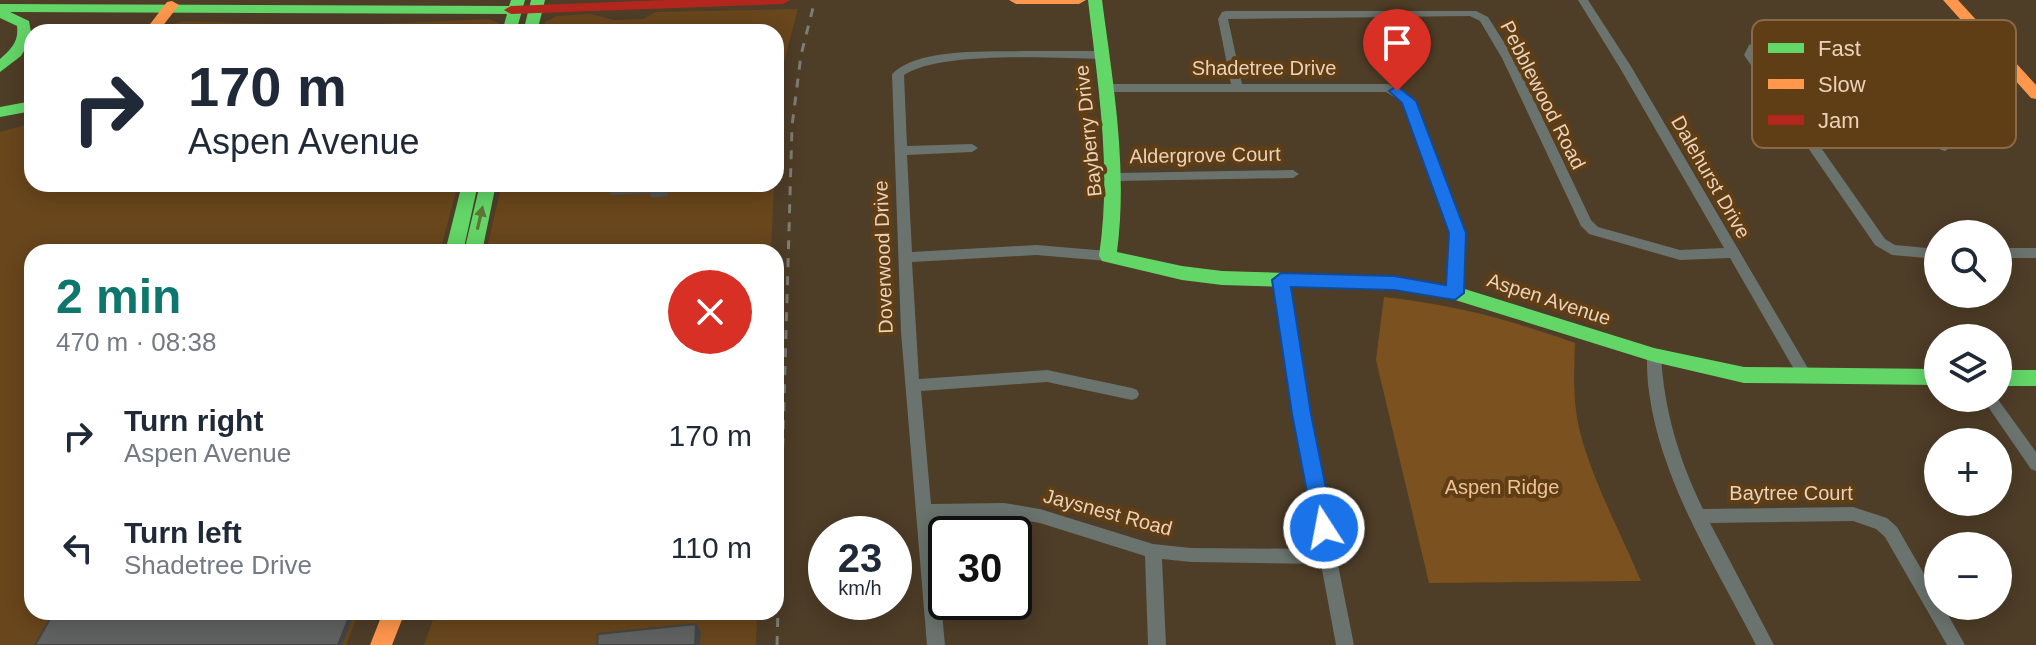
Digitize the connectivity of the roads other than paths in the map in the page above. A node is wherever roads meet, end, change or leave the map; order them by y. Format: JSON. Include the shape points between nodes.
{"nodes":[{"id":1,"x":65,"y":0,"type":"edge"},
{"id":2,"x":318,"y":0,"type":"edge"},
{"id":3,"x":783,"y":0,"type":"edge"},
{"id":4,"x":1016,"y":0,"type":"edge"},
{"id":5,"x":1079,"y":0,"type":"edge"},
{"id":6,"x":1095,"y":0,"type":"edge"},
{"id":7,"x":1583,"y":0,"type":"edge"},
{"id":8,"x":1950,"y":0,"type":"edge"},
{"id":9,"x":517,"y":4,"type":"edge"},
{"id":10,"x":537,"y":4,"type":"edge"},
{"id":11,"x":169,"y":9,"type":"junction"},
{"id":12,"x":0,"y":10,"type":"edge"},
{"id":13,"x":1969,"y":20,"type":"edge"},
{"id":14,"x":24,"y":24,"type":"edge"},
{"id":15,"x":157,"y":24,"type":"edge"},
{"id":16,"x":511,"y":24,"type":"edge"},
{"id":17,"x":532,"y":24,"type":"edge"},
{"id":18,"x":24,"y":44,"type":"edge"},
{"id":19,"x":1102,"y":55,"type":"junction"},
{"id":20,"x":0,"y":67,"type":"edge"},
{"id":21,"x":2016,"y":72,"type":"edge"},
{"id":22,"x":1237,"y":87,"type":"junction"},
{"id":23,"x":1106,"y":88,"type":"junction"},
{"id":24,"x":2036,"y":94,"type":"edge"},
{"id":25,"x":24,"y":108,"type":"edge"},
{"id":26,"x":0,"y":112,"type":"edge"},
{"id":27,"x":972,"y":148,"type":"dead end"},
{"id":28,"x":1815,"y":148,"type":"edge"},
{"id":29,"x":900,"y":151,"type":"junction"},
{"id":30,"x":1293,"y":174,"type":"dead end"},
{"id":31,"x":1118,"y":177,"type":"junction"},
{"id":32,"x":468,"y":192,"type":"edge"},
{"id":33,"x":486,"y":192,"type":"edge"},
{"id":34,"x":456,"y":244,"type":"edge"},
{"id":35,"x":475,"y":244,"type":"edge"},
{"id":36,"x":1731,"y":253,"type":"junction"},
{"id":37,"x":1924,"y":253,"type":"edge"},
{"id":38,"x":2012,"y":253,"type":"edge"},
{"id":39,"x":2036,"y":253,"type":"edge"},
{"id":40,"x":1108,"y":256,"type":"junction"},
{"id":41,"x":907,"y":257,"type":"junction"},
{"id":42,"x":1281,"y":280,"type":"junction"},
{"id":43,"x":1455,"y":293,"type":"junction"},
{"id":44,"x":1654,"y":355,"type":"junction"},
{"id":45,"x":1804,"y":374,"type":"junction"},
{"id":46,"x":1924,"y":377,"type":"edge"},
{"id":47,"x":2012,"y":378,"type":"edge"},
{"id":48,"x":2036,"y":378,"type":"edge"},
{"id":49,"x":913,"y":385,"type":"junction"},
{"id":50,"x":1132,"y":394,"type":"dead end"},
{"id":51,"x":1999,"y":412,"type":"edge"},
{"id":52,"x":2036,"y":464,"type":"edge"},
{"id":53,"x":923,"y":511,"type":"junction"},
{"id":54,"x":1699,"y":516,"type":"junction"},
{"id":55,"x":1153,"y":551,"type":"junction"},
{"id":56,"x":1330,"y":557,"type":"junction"},
{"id":57,"x":391,"y":620,"type":"edge"},
{"id":58,"x":381,"y":645,"type":"edge"},
{"id":59,"x":936,"y":645,"type":"edge"},
{"id":60,"x":1157,"y":645,"type":"edge"},
{"id":61,"x":1345,"y":645,"type":"edge"},
{"id":62,"x":1765,"y":645,"type":"edge"},
{"id":63,"x":1956,"y":645,"type":"edge"}],
"edges":[{"from":1,"to":11,"type":"main road"},
{"from":2,"to":11,"type":"main road"},
{"from":3,"to":10,"type":"main road"},
{"from":4,"to":5,"type":"main road"},
{"from":6,"to":19,"type":"main road","name":"Bayberry Drive"},
{"from":7,"to":36,"type":"street","name":"Dalehurst Drive"},
{"from":8,"to":13,"type":"main road"},
{"from":9,"to":10,"type":"main road"},
{"from":9,"to":11,"type":"main road"},
{"from":9,"to":16,"type":"main road"},
{"from":10,"to":17,"type":"main road"},
{"from":11,"to":12,"type":"main road"},
{"from":11,"to":15,"type":"main road"},
{"from":12,"to":14,"type":"main road"},
{"from":18,"to":20,"type":"main road"},
{"from":19,"to":23,"type":"main road","name":"Bayberry Drive"},
{"from":19,"to":29,"type":"street","name":"Doverwood Drive","via":[[916,61],[898,74]]},
{"from":21,"to":24,"type":"main road"},
{"from":22,"to":23,"type":"street","name":"Shadetree Drive"},
{"from":22,"to":36,"type":"street","name":"Pebblewood Road","via":[[1226,14],[1472,13],[1484,19],[1508,58],[1594,231],[1680,255]]},
{"from":22,"to":43,"type":"street","name":"Shadetree Drive","via":[[1388,88],[1404,96],[1457,233]]},
{"from":23,"to":31,"type":"main road","name":"Bayberry Drive"},
{"from":25,"to":26,"type":"main road"},
{"from":27,"to":29,"type":"street"},
{"from":28,"to":37,"type":"street","via":[[1880,242],[1892,250]]},
{"from":29,"to":41,"type":"street","name":"Doverwood Drive"},
{"from":30,"to":31,"type":"street","name":"Aldergrove Court"},
{"from":31,"to":40,"type":"main road","name":"Bayberry Drive"},
{"from":32,"to":34,"type":"main road"},
{"from":35,"to":33,"type":"main road","one_way":true},
{"from":36,"to":45,"type":"street","name":"Dalehurst Drive"},
{"from":38,"to":39,"type":"street"},
{"from":40,"to":41,"type":"street","name":"Aspen Avenue","via":[[1036,250]]},
{"from":40,"to":42,"type":"main road","name":"Aspen Avenue","via":[[1182,273]]},
{"from":41,"to":49,"type":"street","name":"Doverwood Drive"},
{"from":42,"to":43,"type":"main road","name":"Aspen Avenue","via":[[1394,283]]},
{"from":42,"to":56,"type":"street"},
{"from":43,"to":44,"type":"main road","name":"Aspen Avenue"},
{"from":44,"to":45,"type":"main road","name":"Aspen Avenue","via":[[1744,375]]},
{"from":44,"to":54,"type":"street","via":[[1667,442]]},
{"from":45,"to":46,"type":"main road","name":"Aspen Avenue"},
{"from":47,"to":48,"type":"main road"},
{"from":49,"to":50,"type":"street","via":[[1047,376]]},
{"from":49,"to":53,"type":"street","name":"Doverwood Drive"},
{"from":51,"to":52,"type":"street"},
{"from":53,"to":55,"type":"street","name":"Jaysnest Road","via":[[1004,510],[1040,516]]},
{"from":53,"to":59,"type":"street","name":"Doverwood Drive"},
{"from":54,"to":62,"type":"street"},
{"from":54,"to":63,"type":"street","name":"Baytree Court","via":[[1853,514],[1881,523]]},
{"from":55,"to":56,"type":"street","name":"Jaysnest Road"},
{"from":55,"to":60,"type":"street"},
{"from":56,"to":61,"type":"street"},
{"from":57,"to":58,"type":"main road"}]}
